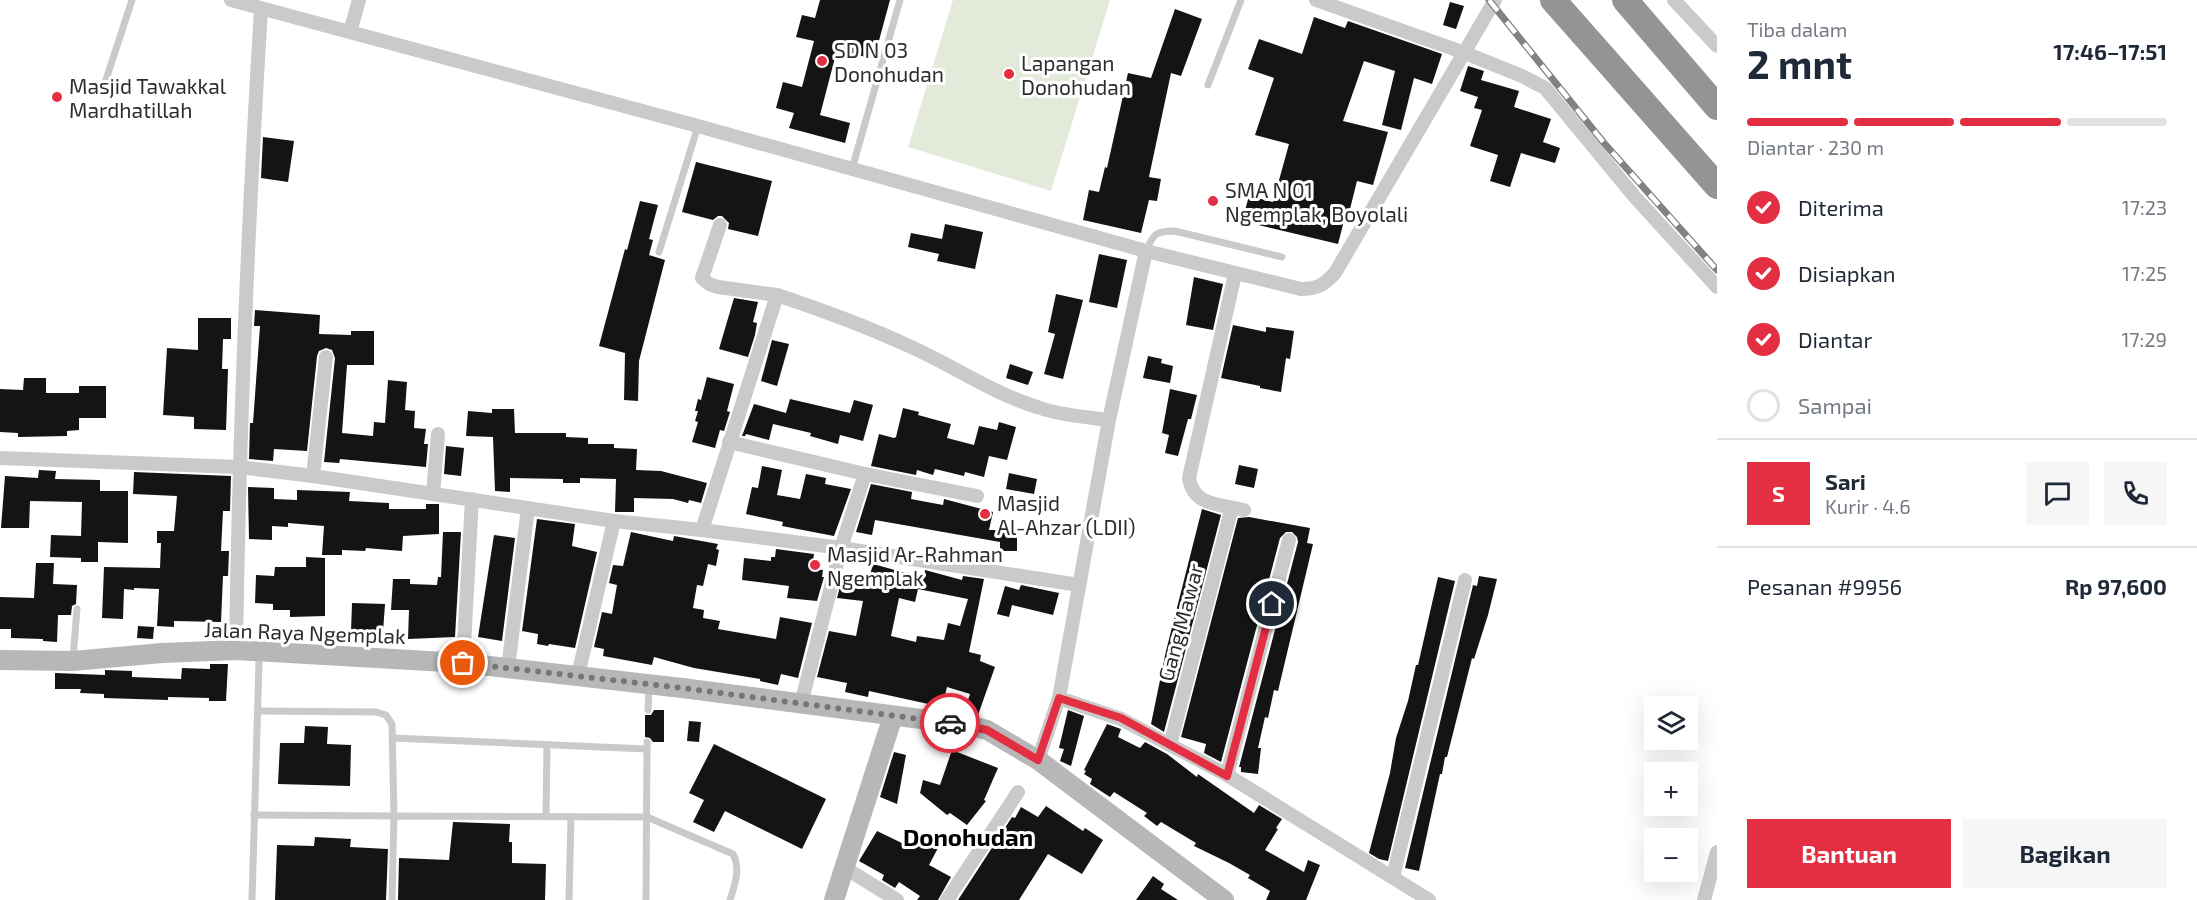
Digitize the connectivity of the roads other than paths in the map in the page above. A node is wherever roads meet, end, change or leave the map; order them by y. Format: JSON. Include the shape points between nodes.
{"nodes":[{"id":1,"x":132,"y":0,"type":"edge"},
{"id":2,"x":231,"y":0,"type":"edge"},
{"id":3,"x":359,"y":0,"type":"edge"},
{"id":4,"x":900,"y":0,"type":"edge"},
{"id":5,"x":1241,"y":0,"type":"edge"},
{"id":6,"x":1316,"y":0,"type":"edge"},
{"id":7,"x":1495,"y":0,"type":"edge"},
{"id":8,"x":1553,"y":0,"type":"edge"},
{"id":9,"x":1625,"y":0,"type":"edge"},
{"id":10,"x":1674,"y":0,"type":"edge"},
{"id":11,"x":261,"y":9,"type":"junction"},
{"id":12,"x":350,"y":32,"type":"junction"},
{"id":13,"x":1717,"y":46,"type":"edge"},
{"id":14,"x":1465,"y":53,"type":"junction"},
{"id":15,"x":1208,"y":85,"type":"dead end"},
{"id":16,"x":102,"y":92,"type":"dead end"},
{"id":17,"x":1717,"y":107,"type":"edge"},
{"id":18,"x":698,"y":126,"type":"junction"},
{"id":19,"x":852,"y":169,"type":"junction"},
{"id":20,"x":1717,"y":186,"type":"edge"},
{"id":21,"x":720,"y":225,"type":"dead end"},
{"id":22,"x":1146,"y":250,"type":"junction"},
{"id":23,"x":659,"y":252,"type":"dead end"},
{"id":24,"x":1282,"y":257,"type":"dead end"},
{"id":25,"x":1235,"y":274,"type":"junction"},
{"id":26,"x":1717,"y":287,"type":"edge"},
{"id":27,"x":777,"y":294,"type":"junction"},
{"id":28,"x":326,"y":357,"type":"dead end"},
{"id":29,"x":1109,"y":420,"type":"junction"},
{"id":30,"x":438,"y":434,"type":"dead end"},
{"id":31,"x":729,"y":442,"type":"junction"},
{"id":32,"x":0,"y":458,"type":"edge"},
{"id":33,"x":238,"y":468,"type":"junction"},
{"id":34,"x":865,"y":474,"type":"junction"},
{"id":35,"x":313,"y":476,"type":"junction"},
{"id":36,"x":433,"y":494,"type":"junction"},
{"id":37,"x":977,"y":496,"type":"dead end"},
{"id":38,"x":472,"y":499,"type":"junction"},
{"id":39,"x":528,"y":508,"type":"junction"},
{"id":40,"x":614,"y":521,"type":"junction"},
{"id":41,"x":702,"y":530,"type":"junction"},
{"id":42,"x":1289,"y":540,"type":"dead end"},
{"id":43,"x":841,"y":548,"type":"junction"},
{"id":44,"x":1465,"y":580,"type":"dead end"},
{"id":45,"x":1079,"y":585,"type":"junction"},
{"id":46,"x":77,"y":609,"type":"dead end"},
{"id":47,"x":236,"y":650,"type":"junction"},
{"id":48,"x":0,"y":660,"type":"edge"},
{"id":49,"x":73,"y":661,"type":"junction"},
{"id":50,"x":259,"y":662,"type":"dead end"},
{"id":51,"x":463,"y":663,"type":"junction"},
{"id":52,"x":508,"y":668,"type":"junction"},
{"id":53,"x":578,"y":675,"type":"junction"},
{"id":54,"x":650,"y":684,"type":"junction"},
{"id":55,"x":1059,"y":698,"type":"junction"},
{"id":56,"x":801,"y":704,"type":"junction"},
{"id":57,"x":648,"y":710,"type":"dead end"},
{"id":58,"x":258,"y":711,"type":"junction"},
{"id":59,"x":893,"y":716,"type":"junction"},
{"id":60,"x":393,"y":738,"type":"junction"},
{"id":61,"x":547,"y":745,"type":"junction"},
{"id":62,"x":1170,"y":745,"type":"junction"},
{"id":63,"x":1038,"y":760,"type":"junction"},
{"id":64,"x":1227,"y":776,"type":"junction"},
{"id":65,"x":1018,"y":792,"type":"dead end"},
{"id":66,"x":254,"y":815,"type":"junction"},
{"id":67,"x":394,"y":816,"type":"junction"},
{"id":68,"x":546,"y":816,"type":"junction"},
{"id":69,"x":571,"y":817,"type":"junction"},
{"id":70,"x":647,"y":817,"type":"junction"},
{"id":71,"x":1717,"y":852,"type":"edge"},
{"id":72,"x":845,"y":868,"type":"junction"},
{"id":73,"x":1393,"y":877,"type":"junction"},
{"id":74,"x":252,"y":900,"type":"edge"},
{"id":75,"x":392,"y":900,"type":"edge"},
{"id":76,"x":569,"y":900,"type":"edge"},
{"id":77,"x":646,"y":900,"type":"edge"},
{"id":78,"x":730,"y":900,"type":"edge"},
{"id":79,"x":834,"y":900,"type":"edge"},
{"id":80,"x":897,"y":900,"type":"edge"},
{"id":81,"x":947,"y":900,"type":"edge"},
{"id":82,"x":1224,"y":900,"type":"edge"},
{"id":83,"x":1429,"y":900,"type":"edge"},
{"id":84,"x":1704,"y":900,"type":"edge"}],
"edges":[{"from":1,"to":16,"type":"lane"},
{"from":2,"to":11,"type":"street"},
{"from":3,"to":12,"type":"street"},
{"from":4,"to":19,"type":"lane"},
{"from":5,"to":15,"type":"lane"},
{"from":6,"to":14,"type":"street"},
{"from":7,"to":14,"type":"street"},
{"from":8,"to":20,"type":"highway"},
{"from":9,"to":17,"type":"highway"},
{"from":10,"to":13,"type":"street"},
{"from":11,"to":12,"type":"street"},
{"from":11,"to":33,"type":"street"},
{"from":12,"to":18,"type":"street"},
{"from":14,"to":25,"type":"street","via":[[1325,284],[1301,289]]},
{"from":14,"to":26,"type":"street","via":[[1545,88],[1634,196]]},
{"from":18,"to":19,"type":"street"},
{"from":18,"to":23,"type":"lane"},
{"from":19,"to":22,"type":"street"},
{"from":21,"to":27,"type":"street","via":[[702,278],[717,287]]},
{"from":22,"to":24,"type":"lane","via":[[1160,231],[1175,231]]},
{"from":22,"to":25,"type":"street"},
{"from":22,"to":29,"type":"street"},
{"from":25,"to":62,"type":"street","name":"Gang Mawar","via":[[1189,478],[1198,499],[1237,511]]},
{"from":27,"to":29,"type":"street","via":[[871,329],[1037,407]]},
{"from":27,"to":31,"type":"street"},
{"from":28,"to":35,"type":"street"},
{"from":29,"to":45,"type":"street"},
{"from":30,"to":36,"type":"street"},
{"from":31,"to":34,"type":"street"},
{"from":31,"to":41,"type":"street"},
{"from":32,"to":33,"type":"street"},
{"from":33,"to":35,"type":"street"},
{"from":33,"to":47,"type":"street"},
{"from":34,"to":37,"type":"street"},
{"from":34,"to":43,"type":"street"},
{"from":35,"to":36,"type":"street"},
{"from":36,"to":38,"type":"street"},
{"from":38,"to":39,"type":"street"},
{"from":38,"to":51,"type":"street"},
{"from":39,"to":40,"type":"street"},
{"from":39,"to":52,"type":"street"},
{"from":40,"to":41,"type":"street"},
{"from":40,"to":53,"type":"street"},
{"from":41,"to":43,"type":"street"},
{"from":42,"to":64,"type":"street"},
{"from":43,"to":45,"type":"street"},
{"from":43,"to":56,"type":"street"},
{"from":44,"to":73,"type":"street"},
{"from":45,"to":55,"type":"street"},
{"from":46,"to":49,"type":"lane"},
{"from":47,"to":49,"type":"main road","name":"Jalan Raya Ngemplak"},
{"from":47,"to":51,"type":"main road","name":"Jalan Raya Ngemplak"},
{"from":48,"to":49,"type":"main road","name":"Jalan Raya Ngemplak"},
{"from":50,"to":58,"type":"lane"},
{"from":51,"to":52,"type":"main road","name":"Jalan Raya Ngemplak"},
{"from":52,"to":53,"type":"main road","name":"Jalan Raya Ngemplak"},
{"from":53,"to":54,"type":"main road","name":"Jalan Raya Ngemplak"},
{"from":54,"to":56,"type":"main road","name":"Jalan Raya Ngemplak"},
{"from":54,"to":57,"type":"lane"},
{"from":55,"to":62,"type":"street","via":[[1121,718]]},
{"from":55,"to":63,"type":"street"},
{"from":56,"to":59,"type":"main road","name":"Jalan Raya Ngemplak"},
{"from":58,"to":60,"type":"lane","via":[[376,712],[386,715],[392,724]]},
{"from":58,"to":66,"type":"lane"},
{"from":59,"to":63,"type":"main road","name":"Jalan Raya Ngemplak","via":[[987,730]]},
{"from":59,"to":72,"type":"main road"},
{"from":60,"to":61,"type":"lane"},
{"from":60,"to":67,"type":"lane"},
{"from":61,"to":68,"type":"lane"},
{"from":61,"to":70,"type":"lane","via":[[647,746]]},
{"from":62,"to":64,"type":"street"},
{"from":63,"to":82,"type":"main road","name":"Jalan Raya Ngemplak"},
{"from":64,"to":73,"type":"street"},
{"from":65,"to":81,"type":"street"},
{"from":66,"to":67,"type":"lane"},
{"from":66,"to":74,"type":"lane"},
{"from":67,"to":68,"type":"lane"},
{"from":67,"to":75,"type":"lane"},
{"from":68,"to":69,"type":"lane"},
{"from":69,"to":70,"type":"lane"},
{"from":69,"to":76,"type":"lane"},
{"from":70,"to":77,"type":"lane"},
{"from":70,"to":78,"type":"lane","via":[[733,854],[738,865]]},
{"from":71,"to":84,"type":"street"},
{"from":72,"to":79,"type":"main road"},
{"from":72,"to":80,"type":"street"},
{"from":73,"to":83,"type":"street"}]}
